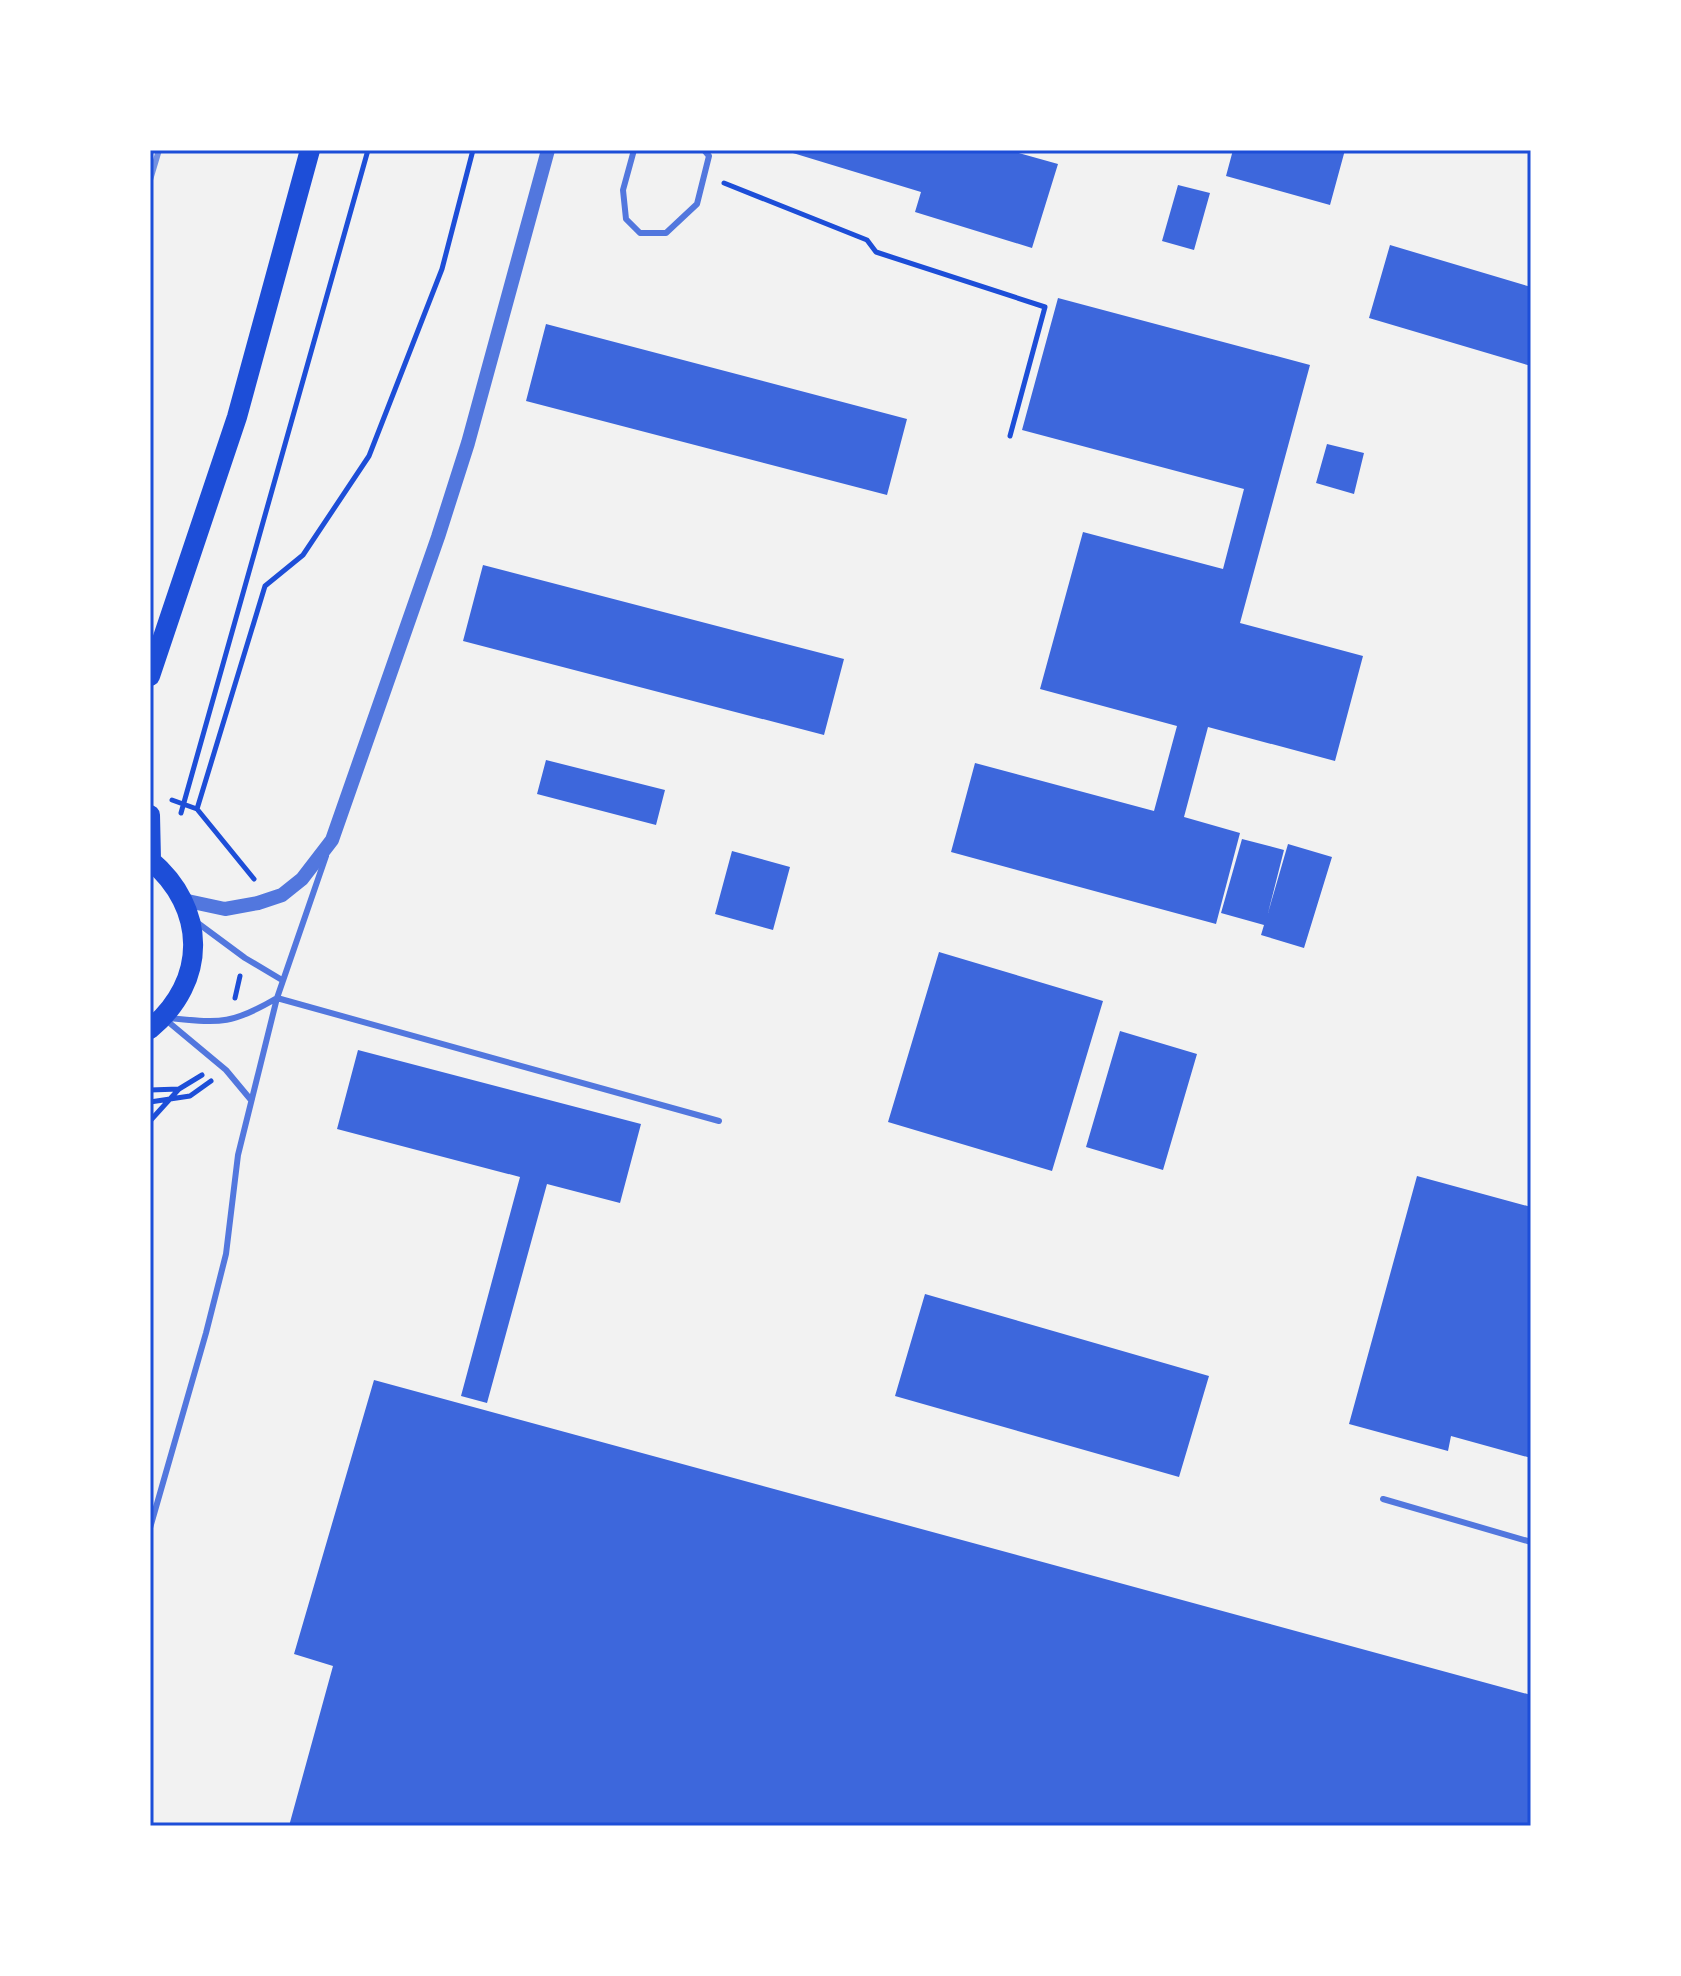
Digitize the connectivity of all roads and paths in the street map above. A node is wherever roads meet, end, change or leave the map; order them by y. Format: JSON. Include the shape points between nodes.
{"nodes":[{"id":1,"x":310,"y":150,"type":"edge"},
{"id":2,"x":368,"y":150,"type":"edge"},
{"id":3,"x":473,"y":150,"type":"edge"},
{"id":4,"x":548,"y":150,"type":"edge"},
{"id":5,"x":634,"y":150,"type":"edge"},
{"id":6,"x":704,"y":150,"type":"edge"},
{"id":7,"x":704,"y":176,"type":"junction"},
{"id":8,"x":1010,"y":436,"type":"dead end"},
{"id":9,"x":150,"y":676,"type":"edge"},
{"id":10,"x":181,"y":813,"type":"dead end"},
{"id":11,"x":150,"y":815,"type":"edge"},
{"id":12,"x":332,"y":840,"type":"junction"},
{"id":13,"x":150,"y":860,"type":"edge"},
{"id":14,"x":266,"y":901,"type":"junction"},
{"id":15,"x":186,"y":908,"type":"junction"},
{"id":16,"x":245,"y":958,"type":"junction"},
{"id":17,"x":282,"y":980,"type":"junction"},
{"id":18,"x":277,"y":998,"type":"junction"},
{"id":19,"x":228,"y":1021,"type":"junction"},
{"id":20,"x":156,"y":1023,"type":"edge"},
{"id":21,"x":216,"y":1062,"type":"junction"},
{"id":22,"x":226,"y":1070,"type":"junction"},
{"id":23,"x":179,"y":1089,"type":"junction"},
{"id":24,"x":150,"y":1090,"type":"edge"},
{"id":25,"x":251,"y":1100,"type":"junction"},
{"id":26,"x":169,"y":1101,"type":"junction"},
{"id":27,"x":150,"y":1102,"type":"edge"},
{"id":28,"x":150,"y":1121,"type":"edge"},
{"id":29,"x":719,"y":1121,"type":"dead end"},
{"id":30,"x":1383,"y":1499,"type":"dead end"},
{"id":31,"x":150,"y":1528,"type":"edge"},
{"id":32,"x":1531,"y":1542,"type":"edge"}],
"edges":[{"from":1,"to":9,"type":"main road","via":[[237,417]]},
{"from":2,"to":10,"type":"path"},
{"from":3,"to":14,"type":"path","via":[[442,269],[369,456],[303,555],[265,586],[197,809]]},
{"from":4,"to":12,"type":"street","via":[[460,470]]},
{"from":5,"to":7,"type":"lane","via":[[623,190],[626,219],[640,233],[666,233],[697,204]]},
{"from":6,"to":7,"type":"lane","via":[[709,156]]},
{"from":7,"to":8,"type":"path","via":[[867,240],[876,252],[1045,307]]},
{"from":11,"to":13,"type":"main road"},
{"from":12,"to":14,"type":"street","via":[[302,879]]},
{"from":12,"to":17,"type":"lane"},
{"from":13,"to":15,"type":"main road","via":[[174,884]]},
{"from":14,"to":15,"type":"street","via":[[225,909]]},
{"from":15,"to":16,"type":"lane"},
{"from":15,"to":20,"type":"main road","via":[[194,953],[190,971],[175,1004]]},
{"from":16,"to":17,"type":"lane"},
{"from":16,"to":19,"type":"path"},
{"from":17,"to":18,"type":"lane"},
{"from":18,"to":19,"type":"lane"},
{"from":18,"to":25,"type":"lane"},
{"from":18,"to":29,"type":"lane"},
{"from":19,"to":20,"type":"lane"},
{"from":20,"to":21,"type":"lane"},
{"from":21,"to":22,"type":"lane"},
{"from":21,"to":23,"type":"path"},
{"from":22,"to":25,"type":"lane"},
{"from":22,"to":26,"type":"path","via":[[190,1096]]},
{"from":23,"to":24,"type":"path"},
{"from":23,"to":26,"type":"path"},
{"from":25,"to":31,"type":"lane","via":[[238,1155],[226,1254]]},
{"from":26,"to":27,"type":"path"},
{"from":26,"to":28,"type":"path"},
{"from":30,"to":32,"type":"lane"}]}
